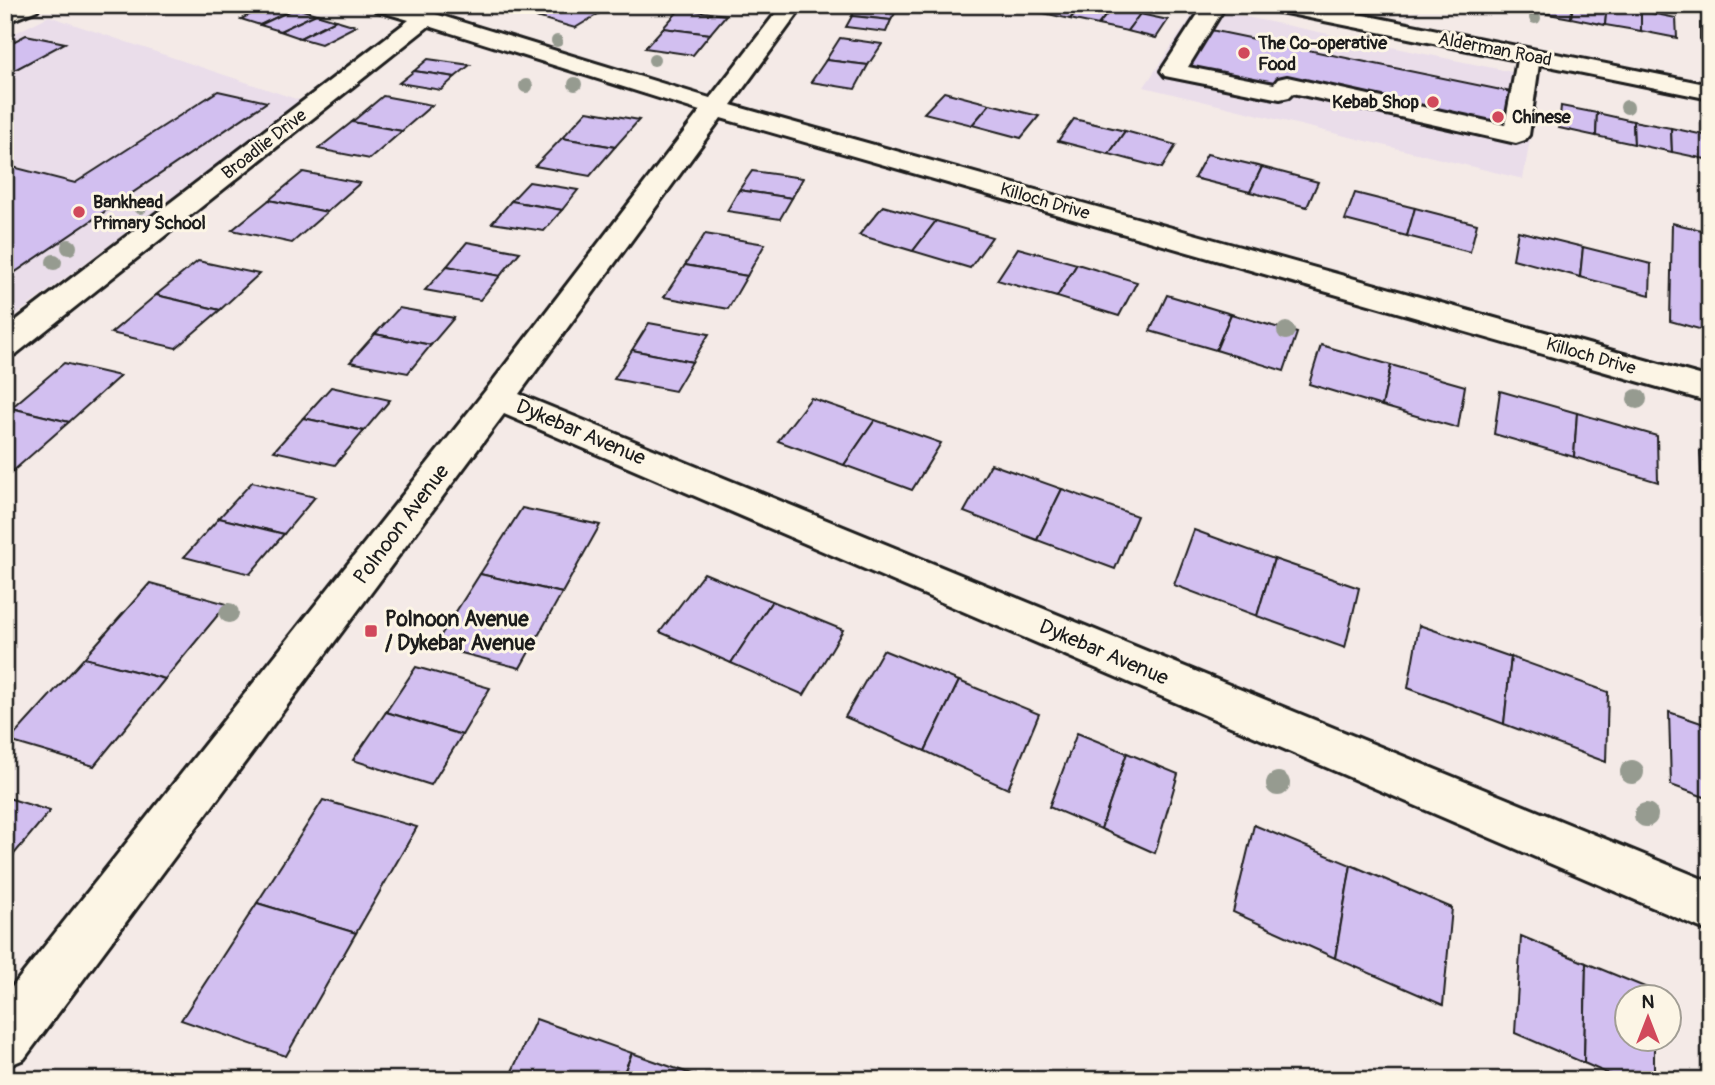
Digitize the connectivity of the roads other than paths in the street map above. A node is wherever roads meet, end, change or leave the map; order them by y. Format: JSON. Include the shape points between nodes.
{"nodes":[{"id":1,"x":29,"y":5,"type":"edge"},
{"id":2,"x":383,"y":5,"type":"edge"},
{"id":3,"x":793,"y":5,"type":"edge"},
{"id":4,"x":1214,"y":5,"type":"edge"},
{"id":5,"x":1280,"y":5,"type":"edge"},
{"id":6,"x":1346,"y":5,"type":"edge"},
{"id":7,"x":5,"y":16,"type":"edge"},
{"id":8,"x":424,"y":19,"type":"junction"},
{"id":9,"x":1529,"y":56,"type":"junction"},
{"id":10,"x":1710,"y":78,"type":"edge"},
{"id":11,"x":1710,"y":92,"type":"edge"},
{"id":12,"x":715,"y":108,"type":"junction"},
{"id":13,"x":5,"y":346,"type":"edge"},
{"id":14,"x":1710,"y":390,"type":"edge"},
{"id":15,"x":498,"y":398,"type":"junction"},
{"id":16,"x":1710,"y":906,"type":"edge"},
{"id":17,"x":5,"y":1040,"type":"edge"}],
"edges":[{"from":1,"to":7,"type":"street"},
{"from":2,"to":8,"type":"street","name":"Killoch Drive"},
{"from":3,"to":12,"type":"street","name":"Polnoon Avenue"},
{"from":4,"to":9,"type":"street","via":[[1173,71],[1280,92],[1287,84],[1516,135]]},
{"from":5,"to":9,"type":"street","name":"Alderman Road"},
{"from":6,"to":10,"type":"street","name":"Alderman Road"},
{"from":8,"to":12,"type":"street","name":"Killoch Drive"},
{"from":8,"to":13,"type":"street","name":"Broadlie Drive"},
{"from":9,"to":11,"type":"street","name":"Alderman Road"},
{"from":12,"to":14,"type":"street","name":"Killoch Drive"},
{"from":12,"to":15,"type":"street","name":"Polnoon Avenue"},
{"from":15,"to":16,"type":"street","name":"Dykebar Avenue"},
{"from":15,"to":17,"type":"street","name":"Polnoon Avenue"}]}
